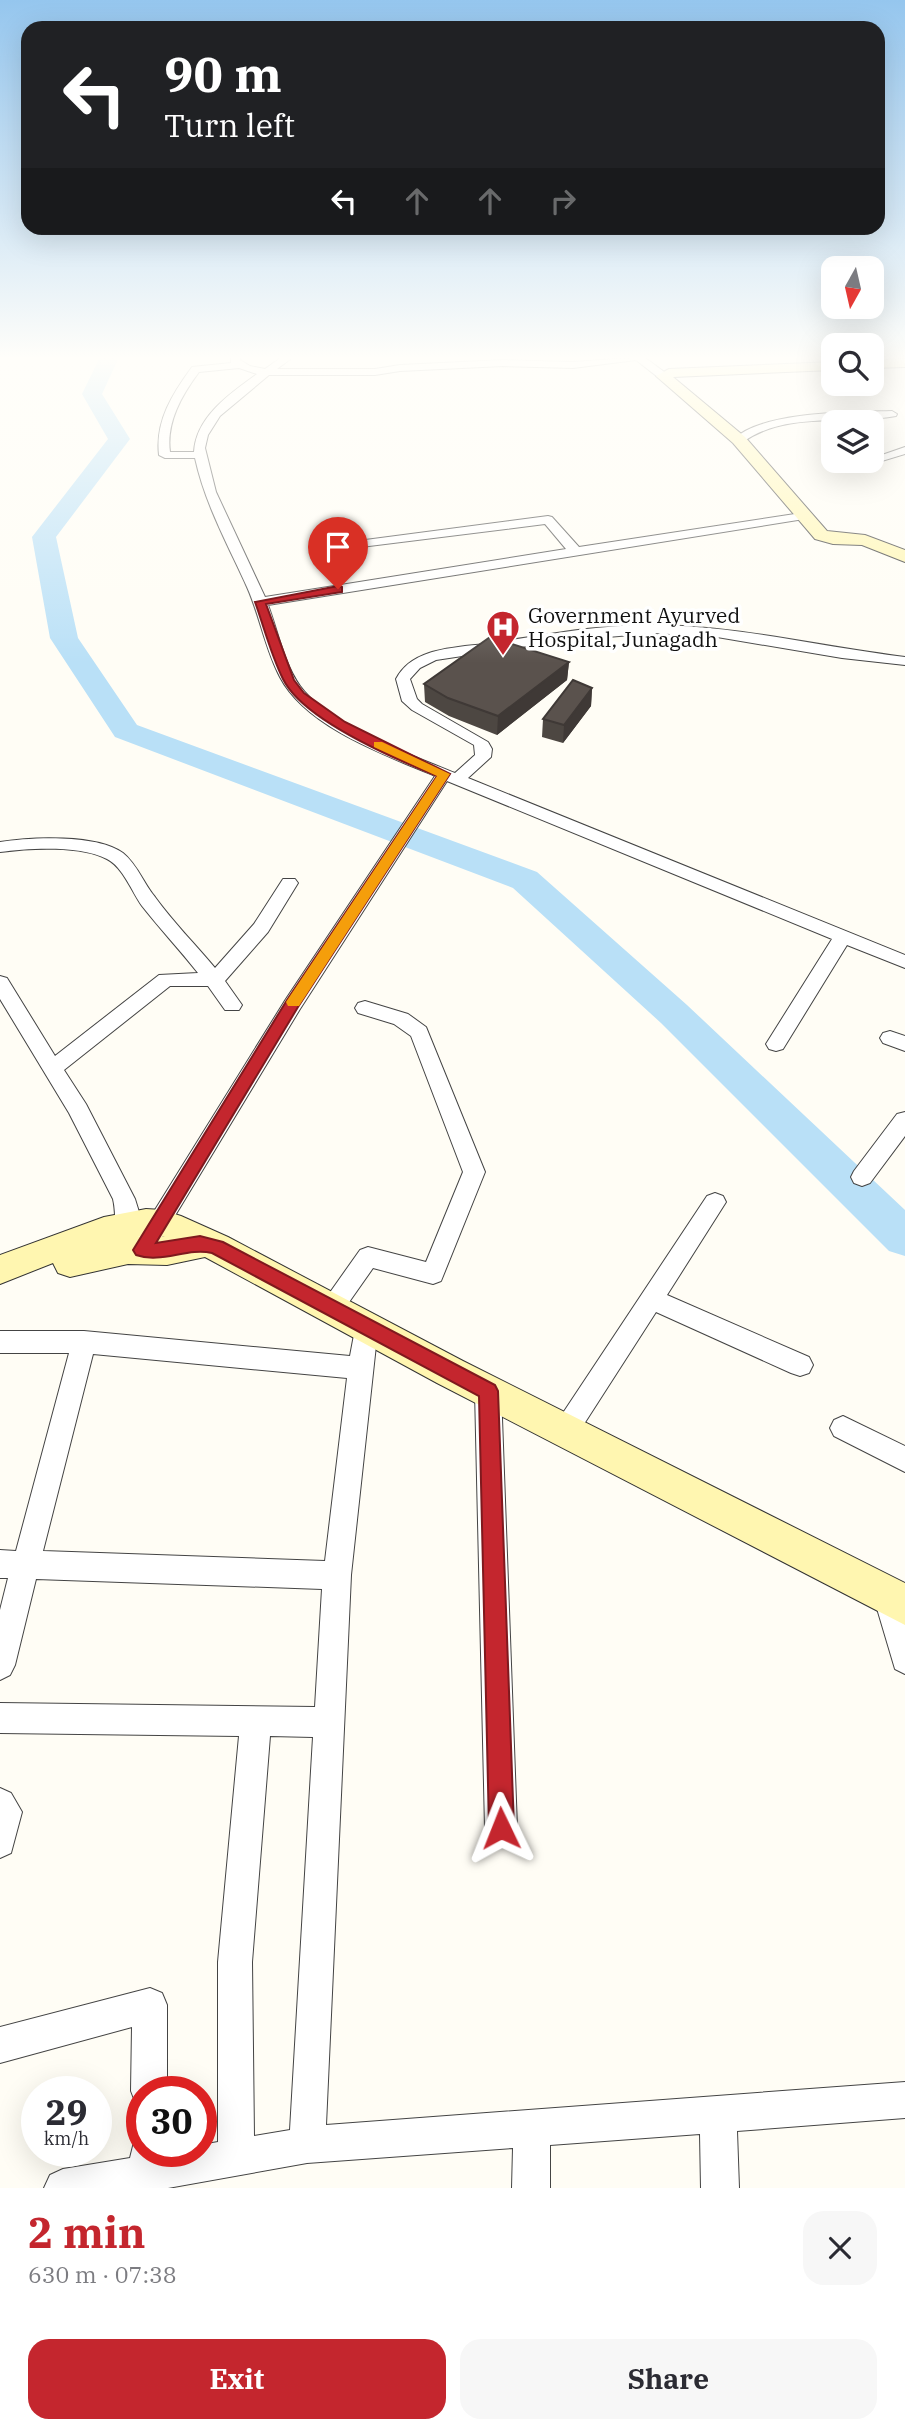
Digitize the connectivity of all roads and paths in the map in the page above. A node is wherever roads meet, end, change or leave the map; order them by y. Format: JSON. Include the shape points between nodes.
{"nodes":[{"id":1,"x":201,"y":459,"type":"edge"},
{"id":2,"x":756,"y":459,"type":"edge"},
{"id":3,"x":804,"y":515,"type":"junction"},
{"id":4,"x":350,"y":546,"type":"dead end"},
{"id":5,"x":575,"y":551,"type":"junction"},
{"id":6,"x":905,"y":557,"type":"edge"},
{"id":7,"x":260,"y":602,"type":"junction"},
{"id":8,"x":905,"y":661,"type":"edge"},
{"id":9,"x":450,"y":777,"type":"junction"},
{"id":10,"x":0,"y":847,"type":"edge"},
{"id":11,"x":289,"y":883,"type":"dead end"},
{"id":12,"x":843,"y":937,"type":"junction"},
{"id":13,"x":905,"y":962,"type":"edge"},
{"id":14,"x":216,"y":979,"type":"junction"},
{"id":15,"x":0,"y":983,"type":"edge"},
{"id":16,"x":232,"y":1005,"type":"dead end"},
{"id":17,"x":365,"y":1008,"type":"dead end"},
{"id":18,"x":776,"y":1044,"type":"dead end"},
{"id":19,"x":52,"y":1069,"type":"junction"},
{"id":20,"x":905,"y":1120,"type":"edge"},
{"id":21,"x":862,"y":1177,"type":"dead end"},
{"id":22,"x":715,"y":1202,"type":"dead end"},
{"id":23,"x":160,"y":1222,"type":"junction"},
{"id":24,"x":132,"y":1242,"type":"junction"},
{"id":25,"x":200,"y":1243,"type":"junction"},
{"id":26,"x":0,"y":1270,"type":"edge"},
{"id":27,"x":0,"y":1288,"type":"edge"},
{"id":28,"x":651,"y":1299,"type":"junction"},
{"id":29,"x":331,"y":1308,"type":"junction"},
{"id":30,"x":366,"y":1327,"type":"junction"},
{"id":31,"x":0,"y":1342,"type":"edge"},
{"id":32,"x":84,"y":1342,"type":"junction"},
{"id":33,"x":800,"y":1365,"type":"dead end"},
{"id":34,"x":361,"y":1368,"type":"junction"},
{"id":35,"x":488,"y":1391,"type":"junction"},
{"id":36,"x":843,"y":1428,"type":"dead end"},
{"id":37,"x":566,"y":1430,"type":"junction"},
{"id":38,"x":905,"y":1460,"type":"edge"},
{"id":39,"x":13,"y":1565,"type":"edge"},
{"id":40,"x":337,"y":1575,"type":"junction"},
{"id":41,"x":896,"y":1600,"type":"edge"},
{"id":42,"x":905,"y":1659,"type":"edge"},
{"id":43,"x":0,"y":1665,"type":"edge"},
{"id":44,"x":0,"y":1718,"type":"edge"},
{"id":45,"x":256,"y":1721,"type":"junction"},
{"id":46,"x":330,"y":1722,"type":"junction"},
{"id":47,"x":0,"y":1804,"type":"edge"},
{"id":48,"x":501,"y":1828,"type":"dead end"},
{"id":49,"x":0,"y":1842,"type":"edge"},
{"id":50,"x":0,"y":2045,"type":"edge"},
{"id":51,"x":149,"y":2076,"type":"edge"},
{"id":52,"x":905,"y":2100,"type":"edge"},
{"id":53,"x":718,"y":2115,"type":"junction"},
{"id":54,"x":533,"y":2128,"type":"junction"},
{"id":55,"x":307,"y":2145,"type":"junction"},
{"id":56,"x":236,"y":2158,"type":"junction"},
{"id":57,"x":217,"y":2159,"type":"edge"},
{"id":58,"x":132,"y":2167,"type":"edge"},
{"id":59,"x":63,"y":2188,"type":"edge"},
{"id":60,"x":531,"y":2188,"type":"edge"},
{"id":61,"x":720,"y":2188,"type":"edge"}],
"edges":[{"from":1,"to":7,"type":"street"},
{"from":2,"to":3,"type":"street"},
{"from":3,"to":5,"type":"street"},
{"from":3,"to":6,"type":"street","via":[[821,536],[865,540]]},
{"from":4,"to":5,"type":"street","via":[[548,520]]},
{"from":5,"to":7,"type":"street"},
{"from":7,"to":9,"type":"street","via":[[289,680],[300,695],[341,725]]},
{"from":8,"to":9,"type":"street","via":[[717,633],[654,629],[433,656],[414,663],[403,679],[410,701],[480,742],[484,749],[483,757]]},
{"from":9,"to":12,"type":"street"},
{"from":9,"to":23,"type":"street","via":[[293,1003]]},
{"from":10,"to":14,"type":"street","via":[[37,844],[111,853],[122,860],[152,908]]},
{"from":11,"to":14,"type":"street","via":[[261,928]]},
{"from":12,"to":13,"type":"street"},
{"from":12,"to":18,"type":"street"},
{"from":14,"to":16,"type":"street"},
{"from":14,"to":19,"type":"street","via":[[166,979]]},
{"from":15,"to":19,"type":"street"},
{"from":17,"to":29,"type":"street","via":[[401,1019],[419,1032],[474,1172],[433,1274],[368,1257]]},
{"from":19,"to":24,"type":"street","via":[[124,1199]]},
{"from":20,"to":21,"type":"street"},
{"from":22,"to":28,"type":"street"},
{"from":23,"to":24,"type":"street"},
{"from":23,"to":25,"type":"street"},
{"from":24,"to":25,"type":"street","via":[[167,1251]]},
{"from":24,"to":26,"type":"street"},
{"from":24,"to":27,"type":"street"},
{"from":25,"to":29,"type":"street","via":[[216,1247]]},
{"from":28,"to":33,"type":"street"},
{"from":28,"to":37,"type":"street"},
{"from":29,"to":30,"type":"street"},
{"from":30,"to":34,"type":"street"},
{"from":30,"to":35,"type":"street"},
{"from":31,"to":32,"type":"street"},
{"from":32,"to":34,"type":"street"},
{"from":32,"to":39,"type":"street"},
{"from":34,"to":40,"type":"street"},
{"from":35,"to":37,"type":"street"},
{"from":35,"to":48,"type":"street"},
{"from":36,"to":38,"type":"street"},
{"from":37,"to":41,"type":"street"},
{"from":39,"to":40,"type":"street"},
{"from":39,"to":43,"type":"street"},
{"from":40,"to":46,"type":"street"},
{"from":41,"to":42,"type":"street"},
{"from":44,"to":45,"type":"street"},
{"from":45,"to":46,"type":"street"},
{"from":45,"to":56,"type":"street","via":[[236,1962]]},
{"from":46,"to":55,"type":"street"},
{"from":47,"to":49,"type":"street","via":[[6,1812]]},
{"from":50,"to":51,"type":"street","via":[[150,2006]]},
{"from":52,"to":53,"type":"street"},
{"from":53,"to":54,"type":"street"},
{"from":53,"to":61,"type":"street"},
{"from":54,"to":55,"type":"street"},
{"from":54,"to":60,"type":"street"},
{"from":55,"to":56,"type":"street"},
{"from":56,"to":57,"type":"street"},
{"from":58,"to":59,"type":"street"}]}
